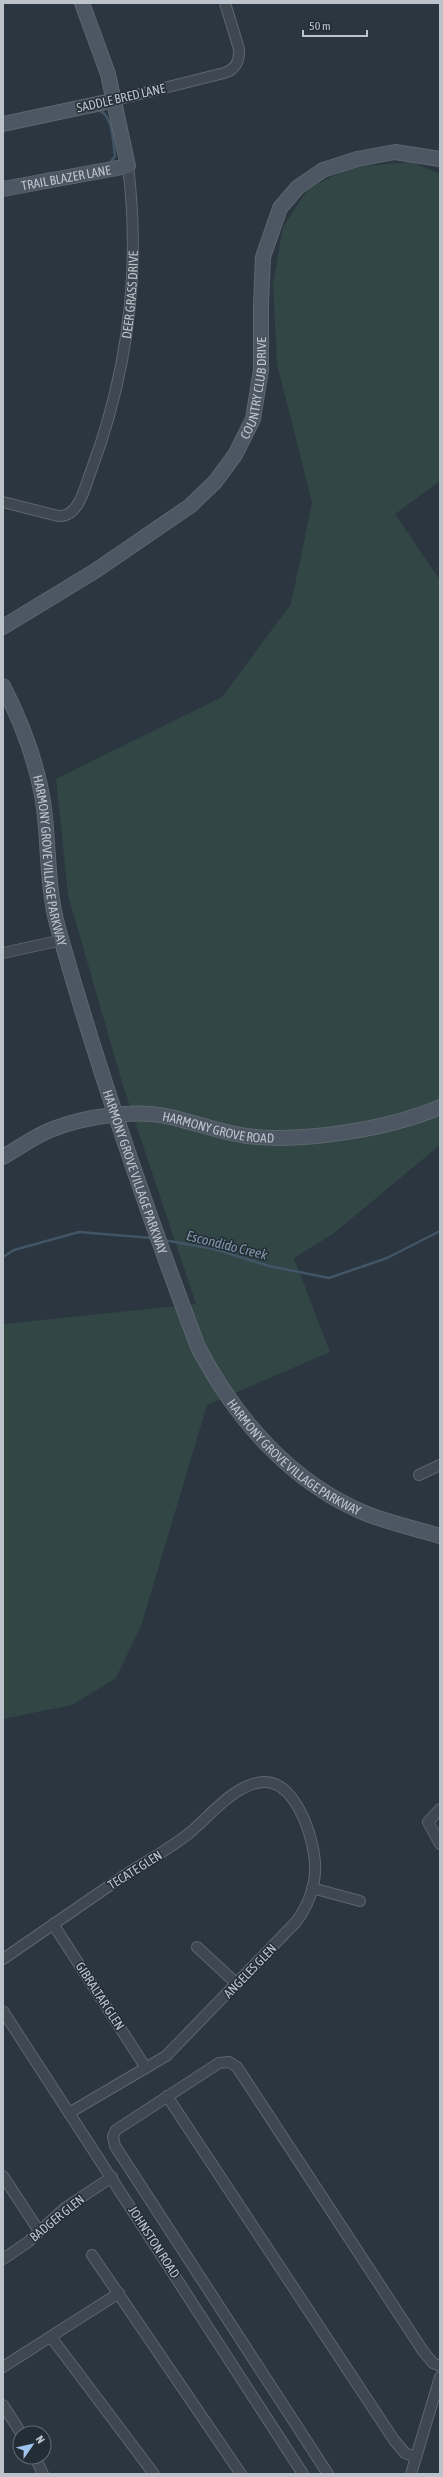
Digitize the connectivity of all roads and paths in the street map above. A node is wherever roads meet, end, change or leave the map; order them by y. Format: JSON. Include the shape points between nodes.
{"nodes":[{"id":1,"x":82,"y":3,"type":"edge"},
{"id":2,"x":225,"y":3,"type":"edge"},
{"id":3,"x":116,"y":100,"type":"junction"},
{"id":4,"x":3,"y":124,"type":"edge"},
{"id":5,"x":440,"y":159,"type":"edge"},
{"id":6,"x":128,"y":166,"type":"junction"},
{"id":7,"x":3,"y":189,"type":"edge"},
{"id":8,"x":3,"y":502,"type":"edge"},
{"id":9,"x":3,"y":627,"type":"edge"},
{"id":10,"x":3,"y":686,"type":"edge"},
{"id":11,"x":62,"y":940,"type":"junction"},
{"id":12,"x":3,"y":953,"type":"edge"},
{"id":13,"x":440,"y":1107,"type":"edge"},
{"id":14,"x":116,"y":1115,"type":"junction"},
{"id":15,"x":3,"y":1157,"type":"edge"},
{"id":16,"x":440,"y":1465,"type":"edge"},
{"id":17,"x":419,"y":1475,"type":"dead end"},
{"id":18,"x":440,"y":1536,"type":"edge"},
{"id":19,"x":266,"y":1782,"type":"joint"},
{"id":20,"x":440,"y":1809,"type":"edge"},
{"id":21,"x":440,"y":1844,"type":"edge"},
{"id":22,"x":312,"y":1888,"type":"junction"},
{"id":23,"x":360,"y":1901,"type":"dead end"},
{"id":24,"x":53,"y":1924,"type":"junction"},
{"id":25,"x":197,"y":1946,"type":"dead end"},
{"id":26,"x":3,"y":1959,"type":"edge"},
{"id":27,"x":237,"y":1984,"type":"junction"},
{"id":28,"x":3,"y":2011,"type":"edge"},
{"id":29,"x":146,"y":2068,"type":"junction"},
{"id":30,"x":167,"y":2096,"type":"junction"},
{"id":31,"x":69,"y":2113,"type":"junction"},
{"id":32,"x":3,"y":2176,"type":"edge"},
{"id":33,"x":112,"y":2177,"type":"junction"},
{"id":34,"x":39,"y":2231,"type":"junction"},
{"id":35,"x":92,"y":2255,"type":"dead end"},
{"id":36,"x":3,"y":2259,"type":"edge"},
{"id":37,"x":119,"y":2293,"type":"junction"},
{"id":38,"x":51,"y":2337,"type":"junction"},
{"id":39,"x":440,"y":2366,"type":"edge"},
{"id":40,"x":3,"y":2367,"type":"edge"},
{"id":41,"x":440,"y":2377,"type":"edge"},
{"id":42,"x":3,"y":2405,"type":"edge"},
{"id":43,"x":16,"y":2425,"type":"edge"},
{"id":44,"x":415,"y":2457,"type":"junction"},
{"id":45,"x":38,"y":2465,"type":"edge"},
{"id":46,"x":43,"y":2474,"type":"edge"},
{"id":47,"x":154,"y":2474,"type":"edge"},
{"id":48,"x":241,"y":2474,"type":"edge"},
{"id":49,"x":303,"y":2474,"type":"edge"},
{"id":50,"x":328,"y":2474,"type":"edge"},
{"id":51,"x":411,"y":2474,"type":"edge"}],
"edges":[{"from":1,"to":3,"type":"street","name":"DEER GRASS DRIVE","via":[[101,50]]},
{"from":2,"to":3,"type":"street","name":"SADDLE BRED LANE","via":[[240,54],[236,65],[224,73]]},
{"from":3,"to":4,"type":"street","name":"SADDLE BRED LANE"},
{"from":3,"to":6,"type":"street","name":"DEER GRASS DRIVE"},
{"from":5,"to":9,"type":"street","name":"COUNTRY CLUB DRIVE","via":[[395,152],[357,159],[323,170],[298,187],[280,208],[263,257],[260,304],[261,370],[253,419],[235,455],[215,482],[190,506],[95,571]]},
{"from":6,"to":7,"type":"street","name":"TRAIL BLAZER LANE"},
{"from":6,"to":8,"type":"street","name":"DEER GRASS DRIVE","via":[[134,238],[128,329],[110,416],[88,479],[75,509],[65,516]]},
{"from":10,"to":11,"type":"street","name":"HARMONY GROVE VILLAGE PARKWAY","via":[[24,732],[39,778],[50,890]]},
{"from":11,"to":12,"type":"street"},
{"from":11,"to":14,"type":"street","name":"HARMONY GROVE VILLAGE PARKWAY"},
{"from":13,"to":14,"type":"street","name":"HARMONY GROVE ROAD","via":[[399,1122],[372,1128],[285,1137],[247,1136],[158,1115]]},
{"from":14,"to":15,"type":"street","name":"HARMONY GROVE ROAD","via":[[53,1129]]},
{"from":14,"to":18,"type":"street","name":"HARMONY GROVE VILLAGE PARKWAY","via":[[125,1147],[198,1347],[235,1409],[262,1440],[294,1469],[323,1490],[367,1514]]},
{"from":16,"to":17,"type":"street"},
{"from":19,"to":22,"type":"street","name":"ANGELES GLEN","via":[[290,1796],[306,1824],[314,1854]]},
{"from":19,"to":24,"type":"street","name":"TECATE GLEN","via":[[243,1788],[171,1848]]},
{"from":20,"to":21,"type":"street","via":[[428,1822]]},
{"from":22,"to":23,"type":"street"},
{"from":22,"to":27,"type":"street","name":"ANGELES GLEN","via":[[307,1907],[296,1922]]},
{"from":24,"to":26,"type":"street","name":"TECATE GLEN"},
{"from":24,"to":29,"type":"street","name":"GIBRALTAR GLEN"},
{"from":25,"to":27,"type":"street"},
{"from":27,"to":29,"type":"street","name":"ANGELES GLEN","via":[[166,2056]]},
{"from":28,"to":31,"type":"street","name":"JOHNSTON ROAD"},
{"from":29,"to":31,"type":"street","name":"ANGELES GLEN"},
{"from":30,"to":39,"type":"street","via":[[219,2063],[229,2062],[238,2068],[423,2351],[433,2363]]},
{"from":30,"to":44,"type":"street","via":[[394,2440],[405,2454]]},
{"from":30,"to":50,"type":"street","name":"JOHNSTON ROAD","via":[[116,2130],[113,2136],[115,2146]]},
{"from":31,"to":33,"type":"street","name":"JOHNSTON ROAD"},
{"from":32,"to":34,"type":"street"},
{"from":33,"to":34,"type":"street","name":"BADGER GLEN","via":[[65,2208]]},
{"from":33,"to":49,"type":"street","name":"JOHNSTON ROAD"},
{"from":34,"to":36,"type":"street","name":"BADGER GLEN"},
{"from":35,"to":37,"type":"street"},
{"from":37,"to":38,"type":"street"},
{"from":37,"to":48,"type":"street"},
{"from":38,"to":40,"type":"street"},
{"from":38,"to":47,"type":"street"},
{"from":41,"to":44,"type":"street"},
{"from":42,"to":43,"type":"street"},
{"from":44,"to":51,"type":"street"},
{"from":45,"to":46,"type":"street"}]}
